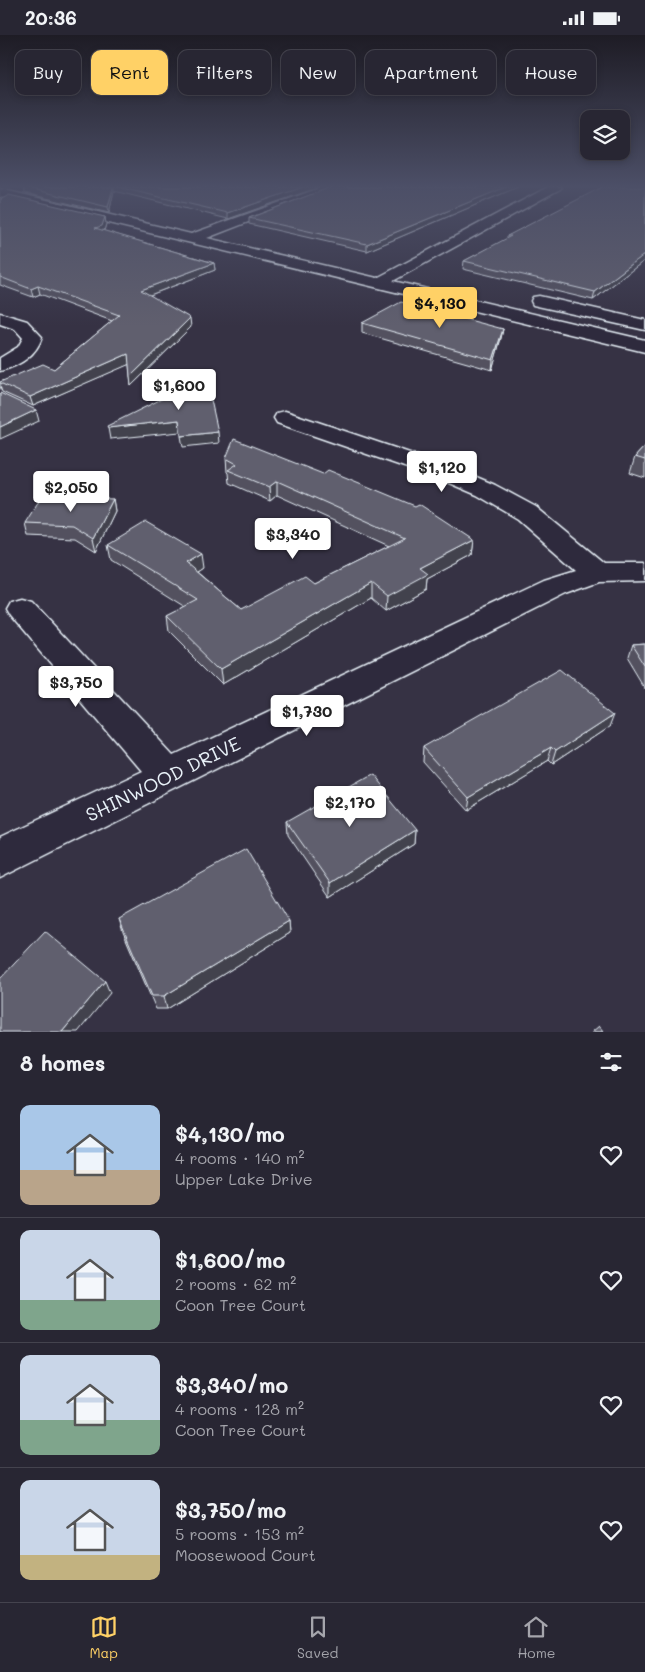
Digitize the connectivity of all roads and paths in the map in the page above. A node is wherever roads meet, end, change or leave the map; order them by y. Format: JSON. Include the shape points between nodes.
{"nodes":[{"id":1,"x":175,"y":234,"type":"edge"},
{"id":2,"x":207,"y":234,"type":"edge"},
{"id":3,"x":238,"y":234,"type":"edge"},
{"id":4,"x":469,"y":234,"type":"edge"},
{"id":5,"x":248,"y":236,"type":"dead end"},
{"id":6,"x":194,"y":238,"type":"junction"},
{"id":7,"x":381,"y":266,"type":"dead end"},
{"id":8,"x":400,"y":270,"type":"junction"},
{"id":9,"x":418,"y":274,"type":"dead end"},
{"id":10,"x":380,"y":283,"type":"junction"},
{"id":11,"x":522,"y":297,"type":"dead end"},
{"id":12,"x":0,"y":318,"type":"edge"},
{"id":13,"x":642,"y":321,"type":"edge"},
{"id":14,"x":617,"y":339,"type":"junction"},
{"id":15,"x":645,"y":346,"type":"edge"},
{"id":16,"x":0,"y":365,"type":"edge"},
{"id":17,"x":285,"y":418,"type":"dead end"},
{"id":18,"x":645,"y":572,"type":"edge"},
{"id":19,"x":597,"y":573,"type":"junction"},
{"id":20,"x":20,"y":608,"type":"dead end"},
{"id":21,"x":170,"y":776,"type":"junction"},
{"id":22,"x":0,"y":857,"type":"edge"}],
"edges":[{"from":1,"to":6,"type":"street"},
{"from":2,"to":6,"type":"street"},
{"from":3,"to":5,"type":"street"},
{"from":4,"to":8,"type":"street"},
{"from":6,"to":10,"type":"street"},
{"from":7,"to":8,"type":"street"},
{"from":8,"to":9,"type":"street"},
{"from":8,"to":10,"type":"street"},
{"from":10,"to":14,"type":"street"},
{"from":11,"to":13,"type":"street"},
{"from":12,"to":16,"type":"street","via":[[21,325],[33,337],[24,352]]},
{"from":13,"to":14,"type":"street"},
{"from":14,"to":15,"type":"street"},
{"from":17,"to":19,"type":"street","via":[[486,490],[527,513]]},
{"from":18,"to":19,"type":"street","name":"SHINWOOD DRIVE"},
{"from":19,"to":21,"type":"street","name":"SHINWOOD DRIVE","via":[[554,587]]},
{"from":20,"to":21,"type":"street"},
{"from":21,"to":22,"type":"street","name":"SHINWOOD DRIVE"}]}
